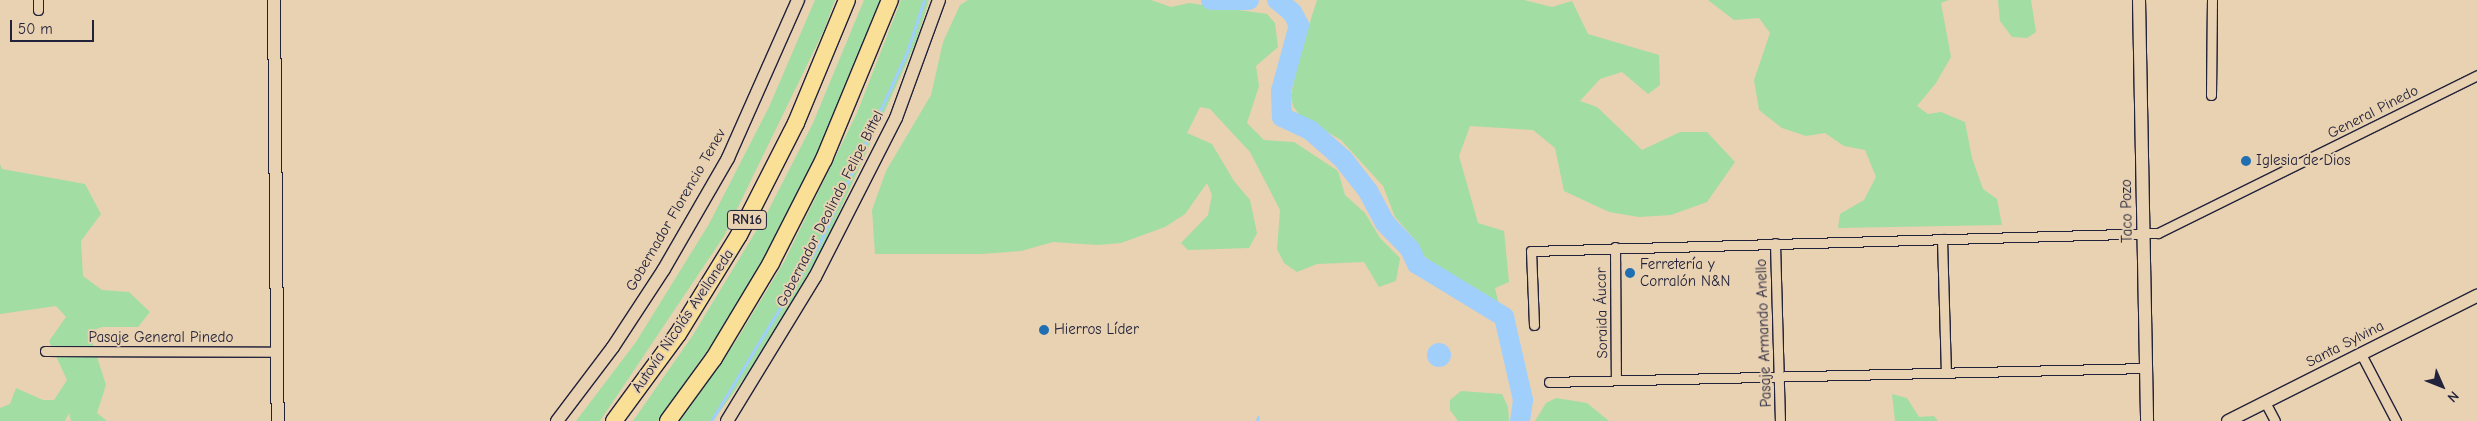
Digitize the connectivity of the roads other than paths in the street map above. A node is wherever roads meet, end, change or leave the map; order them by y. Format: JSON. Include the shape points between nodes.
{"nodes":[{"id":1,"x":38,"y":0,"type":"edge"},
{"id":2,"x":274,"y":0,"type":"edge"},
{"id":3,"x":798,"y":0,"type":"edge"},
{"id":4,"x":847,"y":0,"type":"edge"},
{"id":5,"x":890,"y":0,"type":"edge"},
{"id":6,"x":939,"y":0,"type":"edge"},
{"id":7,"x":2139,"y":0,"type":"edge"},
{"id":8,"x":2212,"y":0,"type":"edge"},
{"id":9,"x":38,"y":10,"type":"dead end"},
{"id":10,"x":2477,"y":75,"type":"edge"},
{"id":11,"x":2211,"y":95,"type":"dead end"},
{"id":12,"x":2144,"y":234,"type":"junction"},
{"id":13,"x":1942,"y":240,"type":"junction"},
{"id":14,"x":1775,"y":243,"type":"junction"},
{"id":15,"x":1615,"y":247,"type":"junction"},
{"id":16,"x":2477,"y":296,"type":"edge"},
{"id":17,"x":1534,"y":325,"type":"dead end"},
{"id":18,"x":45,"y":351,"type":"dead end"},
{"id":19,"x":278,"y":352,"type":"junction"},
{"id":20,"x":2362,"y":354,"type":"junction"},
{"id":21,"x":2148,"y":368,"type":"junction"},
{"id":22,"x":1946,"y":373,"type":"junction"},
{"id":23,"x":1780,"y":376,"type":"junction"},
{"id":24,"x":1616,"y":378,"type":"junction"},
{"id":25,"x":1549,"y":382,"type":"dead end"},
{"id":26,"x":2265,"y":402,"type":"junction"},
{"id":27,"x":278,"y":421,"type":"edge"},
{"id":28,"x":557,"y":421,"type":"edge"},
{"id":29,"x":614,"y":421,"type":"edge"},
{"id":30,"x":668,"y":421,"type":"edge"},
{"id":31,"x":727,"y":421,"type":"edge"},
{"id":32,"x":1780,"y":421,"type":"edge"},
{"id":33,"x":2147,"y":421,"type":"edge"},
{"id":34,"x":2228,"y":421,"type":"edge"},
{"id":35,"x":2275,"y":421,"type":"edge"},
{"id":36,"x":2396,"y":421,"type":"edge"}],
"edges":[{"from":1,"to":9,"type":"street"},
{"from":2,"to":19,"type":"street"},
{"from":3,"to":28,"type":"street","name":"Gobernador Florencio Tenev","via":[[728,158],[669,261],[612,348]]},
{"from":4,"to":29,"type":"highway","name":"Autovía Nicolás Avellaneda","number":"RN16","via":[[796,123],[739,235],[678,334]]},
{"from":5,"to":30,"type":"highway","number":"RN16","via":[[824,159],[772,263],[723,344]]},
{"from":6,"to":31,"type":"street","name":"Gobernador Deolindo Felipe Bittel","via":[[896,118],[815,277]]},
{"from":7,"to":12,"type":"street","name":"Taco Pozo"},
{"from":8,"to":11,"type":"street"},
{"from":10,"to":12,"type":"street","name":"General Pinedo","via":[[2158,233]]},
{"from":12,"to":13,"type":"street","name":"General Pinedo"},
{"from":12,"to":21,"type":"street","name":"Taco Pozo"},
{"from":13,"to":14,"type":"street","name":"General Pinedo"},
{"from":13,"to":22,"type":"street"},
{"from":14,"to":15,"type":"street","name":"General Pinedo"},
{"from":14,"to":23,"type":"street","name":"Pasaje Armando Anello"},
{"from":15,"to":17,"type":"street","name":"General Pinedo","via":[[1531,251]]},
{"from":15,"to":24,"type":"street","name":"Soraida Áucar"},
{"from":16,"to":20,"type":"street","name":"Santa Sylvina"},
{"from":18,"to":19,"type":"street","name":"Pasaje General Pinedo"},
{"from":19,"to":27,"type":"street"},
{"from":20,"to":26,"type":"street","name":"Santa Sylvina"},
{"from":20,"to":36,"type":"street"},
{"from":21,"to":22,"type":"street"},
{"from":21,"to":33,"type":"street","name":"Taco Pozo"},
{"from":22,"to":23,"type":"street"},
{"from":23,"to":24,"type":"street"},
{"from":23,"to":32,"type":"street","name":"Pasaje Armando Anello"},
{"from":24,"to":25,"type":"street"},
{"from":26,"to":34,"type":"street","name":"Santa Sylvina"},
{"from":26,"to":35,"type":"street"}]}
